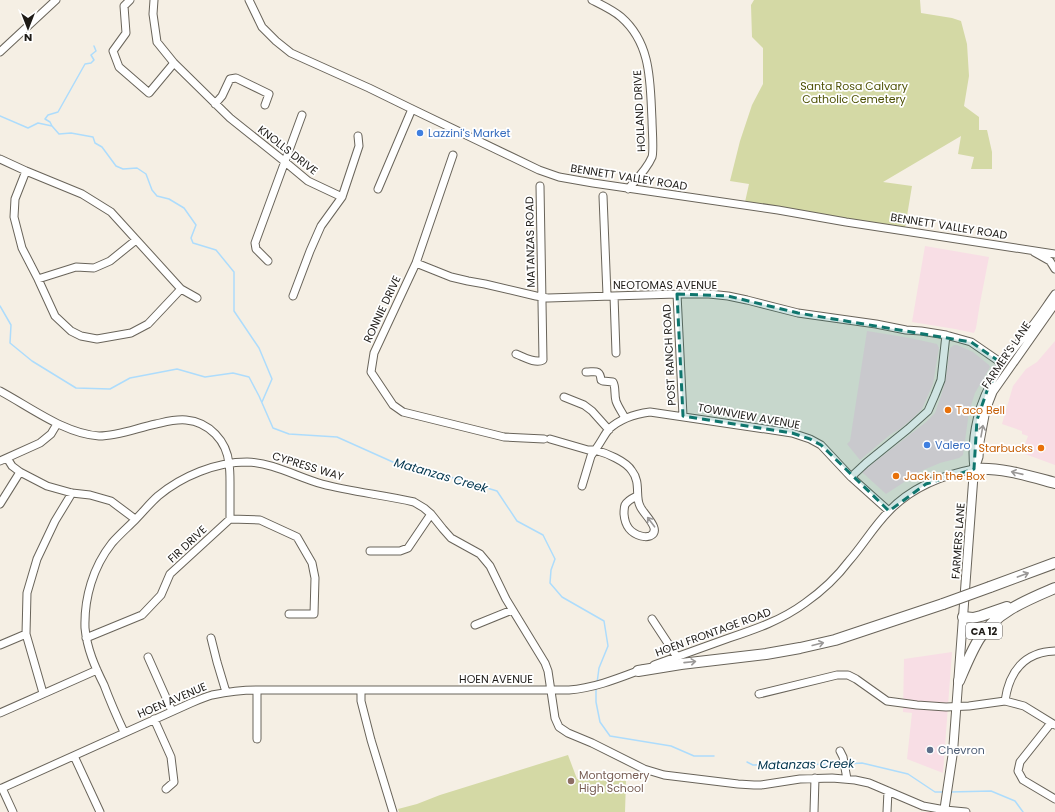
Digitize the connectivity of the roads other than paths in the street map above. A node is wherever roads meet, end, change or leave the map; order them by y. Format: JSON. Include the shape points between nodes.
{"nodes":[{"id":1,"x":56,"y":0,"type":"edge"},
{"id":2,"x":130,"y":0,"type":"edge"},
{"id":3,"x":154,"y":0,"type":"edge"},
{"id":4,"x":249,"y":0,"type":"edge"},
{"id":5,"x":592,"y":0,"type":"edge"},
{"id":6,"x":0,"y":52,"type":"edge"},
{"id":7,"x":174,"y":63,"type":"junction"},
{"id":8,"x":215,"y":104,"type":"junction"},
{"id":9,"x":265,"y":105,"type":"dead end"},
{"id":10,"x":412,"y":109,"type":"junction"},
{"id":11,"x":302,"y":115,"type":"dead end"},
{"id":12,"x":358,"y":136,"type":"dead end"},
{"id":13,"x":453,"y":156,"type":"dead end"},
{"id":14,"x":0,"y":159,"type":"edge"},
{"id":15,"x":284,"y":161,"type":"junction"},
{"id":16,"x":26,"y":171,"type":"junction"},
{"id":17,"x":540,"y":186,"type":"dead end"},
{"id":18,"x":378,"y":189,"type":"dead end"},
{"id":19,"x":628,"y":189,"type":"junction"},
{"id":20,"x":603,"y":196,"type":"dead end"},
{"id":21,"x":342,"y":197,"type":"junction"},
{"id":22,"x":136,"y":240,"type":"junction"},
{"id":23,"x":1029,"y":249,"type":"junction"},
{"id":24,"x":1055,"y":254,"type":"edge"},
{"id":25,"x":268,"y":261,"type":"dead end"},
{"id":26,"x":416,"y":263,"type":"junction"},
{"id":27,"x":1055,"y":269,"type":"edge"},
{"id":28,"x":38,"y":278,"type":"junction"},
{"id":29,"x":1055,"y":288,"type":"edge"},
{"id":30,"x":181,"y":289,"type":"junction"},
{"id":31,"x":677,"y":294,"type":"junction"},
{"id":32,"x":294,"y":296,"type":"dead end"},
{"id":33,"x":611,"y":296,"type":"junction"},
{"id":34,"x":542,"y":297,"type":"junction"},
{"id":35,"x":198,"y":298,"type":"dead end"},
{"id":36,"x":1054,"y":299,"type":"edge"},
{"id":37,"x":946,"y":335,"type":"junction"},
{"id":38,"x":616,"y":352,"type":"dead end"},
{"id":39,"x":516,"y":354,"type":"dead end"},
{"id":40,"x":1003,"y":364,"type":"junction"},
{"id":41,"x":586,"y":372,"type":"dead end"},
{"id":42,"x":0,"y":391,"type":"edge"},
{"id":43,"x":564,"y":397,"type":"dead end"},
{"id":44,"x":684,"y":416,"type":"junction"},
{"id":45,"x":625,"y":418,"type":"junction"},
{"id":46,"x":57,"y":424,"type":"junction"},
{"id":47,"x":609,"y":430,"type":"junction"},
{"id":48,"x":595,"y":450,"type":"junction"},
{"id":49,"x":4,"y":460,"type":"edge"},
{"id":50,"x":229,"y":464,"type":"junction"},
{"id":51,"x":974,"y":469,"type":"junction"},
{"id":52,"x":20,"y":472,"type":"junction"},
{"id":53,"x":850,"y":477,"type":"junction"},
{"id":54,"x":1055,"y":483,"type":"edge"},
{"id":55,"x":582,"y":486,"type":"dead end"},
{"id":56,"x":72,"y":493,"type":"junction"},
{"id":57,"x":637,"y":496,"type":"junction"},
{"id":58,"x":0,"y":504,"type":"edge"},
{"id":59,"x":889,"y":511,"type":"junction"},
{"id":60,"x":431,"y":514,"type":"junction"},
{"id":61,"x":230,"y":518,"type":"junction"},
{"id":62,"x":135,"y":519,"type":"junction"},
{"id":63,"x":370,"y":551,"type":"dead end"},
{"id":64,"x":1055,"y":563,"type":"edge"},
{"id":65,"x":1055,"y":588,"type":"edge"},
{"id":66,"x":1029,"y":599,"type":"junction"},
{"id":67,"x":512,"y":610,"type":"junction"},
{"id":68,"x":290,"y":614,"type":"dead end"},
{"id":69,"x":963,"y":617,"type":"junction"},
{"id":70,"x":652,"y":619,"type":"dead end"},
{"id":71,"x":476,"y":625,"type":"dead end"},
{"id":72,"x":26,"y":634,"type":"junction"},
{"id":73,"x":86,"y":638,"type":"junction"},
{"id":74,"x":211,"y":638,"type":"dead end"},
{"id":75,"x":0,"y":645,"type":"edge"},
{"id":76,"x":1055,"y":651,"type":"edge"},
{"id":77,"x":148,"y":657,"type":"dead end"},
{"id":78,"x":677,"y":657,"type":"junction"},
{"id":79,"x":97,"y":670,"type":"junction"},
{"id":80,"x":638,"y":671,"type":"junction"},
{"id":81,"x":959,"y":681,"type":"junction"},
{"id":82,"x":257,"y":690,"type":"junction"},
{"id":83,"x":550,"y":690,"type":"junction"},
{"id":84,"x":361,"y":691,"type":"junction"},
{"id":85,"x":226,"y":692,"type":"junction"},
{"id":86,"x":43,"y":693,"type":"junction"},
{"id":87,"x":759,"y":694,"type":"dead end"},
{"id":88,"x":1005,"y":700,"type":"junction"},
{"id":89,"x":957,"y":706,"type":"junction"},
{"id":90,"x":172,"y":711,"type":"junction"},
{"id":91,"x":0,"y":713,"type":"edge"},
{"id":92,"x":154,"y":719,"type":"junction"},
{"id":93,"x":1053,"y":724,"type":"edge"},
{"id":94,"x":124,"y":732,"type":"junction"},
{"id":95,"x":257,"y":739,"type":"dead end"},
{"id":96,"x":842,"y":754,"type":"dead end"},
{"id":97,"x":74,"y":756,"type":"junction"},
{"id":98,"x":815,"y":778,"type":"junction"},
{"id":99,"x":846,"y":779,"type":"junction"},
{"id":100,"x":1,"y":789,"type":"edge"},
{"id":101,"x":166,"y":789,"type":"dead end"},
{"id":102,"x":888,"y":791,"type":"junction"},
{"id":103,"x":1055,"y":799,"type":"edge"},
{"id":104,"x":944,"y":811,"type":"edge"},
{"id":105,"x":13,"y":812,"type":"edge"},
{"id":106,"x":100,"y":812,"type":"edge"},
{"id":107,"x":393,"y":812,"type":"edge"},
{"id":108,"x":814,"y":812,"type":"edge"},
{"id":109,"x":887,"y":812,"type":"edge"},
{"id":110,"x":966,"y":812,"type":"edge"}],
"edges":[{"from":1,"to":6,"type":"street"},
{"from":2,"to":7,"type":"street","via":[[124,6],[126,33],[113,51],[118,67],[149,93]]},
{"from":3,"to":7,"type":"street","name":"KNOLLS DRIVE","via":[[152,14],[157,42]]},
{"from":4,"to":10,"type":"street","name":"BENNETT VALLEY ROAD","via":[[262,27],[291,53]]},
{"from":5,"to":19,"type":"street","name":"HOLLAND DRIVE","via":[[621,18],[635,34],[648,66],[653,155],[643,172]]},
{"from":7,"to":8,"type":"street","name":"KNOLLS DRIVE"},
{"from":8,"to":9,"type":"street","via":[[222,96],[230,78],[236,78],[269,94]]},
{"from":8,"to":15,"type":"street","name":"KNOLLS DRIVE"},
{"from":10,"to":18,"type":"street"},
{"from":10,"to":19,"type":"street","name":"BENNETT VALLEY ROAD","via":[[539,170],[559,177]]},
{"from":11,"to":15,"type":"street"},
{"from":12,"to":21,"type":"street","via":[[359,146]]},
{"from":13,"to":26,"type":"street","name":"RONNIE DRIVE"},
{"from":14,"to":16,"type":"street"},
{"from":15,"to":21,"type":"street","name":"KNOLLS DRIVE","via":[[308,181]]},
{"from":15,"to":25,"type":"street","via":[[255,243],[256,249]]},
{"from":16,"to":22,"type":"street","via":[[82,194],[111,212]]},
{"from":16,"to":28,"type":"street","via":[[14,198],[14,217],[22,248]]},
{"from":17,"to":34,"type":"street","name":"MATANZAS ROAD"},
{"from":19,"to":23,"type":"street","name":"BENNETT VALLEY ROAD"},
{"from":20,"to":33,"type":"street"},
{"from":21,"to":32,"type":"street","via":[[321,226]]},
{"from":22,"to":28,"type":"street","via":[[110,261],[94,268],[76,267]]},
{"from":22,"to":30,"type":"street"},
{"from":23,"to":24,"type":"street","name":"BENNETT VALLEY ROAD"},
{"from":23,"to":27,"type":"street","via":[[1050,261]]},
{"from":26,"to":34,"type":"street","name":"NEOTOMAS AVENUE","via":[[451,277]]},
{"from":26,"to":48,"type":"street","name":"RONNIE DRIVE","via":[[374,353],[371,372],[393,405],[403,412],[504,437],[547,439]]},
{"from":28,"to":30,"type":"street","via":[[55,316],[71,332],[97,339],[131,333],[148,324]]},
{"from":29,"to":36,"type":"street"},
{"from":30,"to":35,"type":"street"},
{"from":31,"to":33,"type":"street","name":"NEOTOMAS AVENUE"},
{"from":31,"to":37,"type":"street","name":"NEOTOMAS AVENUE","via":[[728,296],[798,313]]},
{"from":31,"to":44,"type":"street","name":"POST RANCH ROAD"},
{"from":33,"to":34,"type":"street","name":"NEOTOMAS AVENUE"},
{"from":33,"to":38,"type":"street"},
{"from":34,"to":39,"type":"street","name":"MATANZAS ROAD","via":[[543,360],[534,361]]},
{"from":36,"to":40,"type":"street","name":"FARMERS LANE"},
{"from":51,"to":36,"type":"street","name":"FARMER'S LANE","one_way":true,"via":[[979,456],[986,410],[993,392]]},
{"from":37,"to":40,"type":"street","name":"NEOTOMAS AVENUE","via":[[971,342]]},
{"from":37,"to":53,"type":"street","via":[[941,380],[928,411]]},
{"from":40,"to":51,"type":"street","name":"FARMERS LANE","via":[[988,388],[979,414],[974,445]]},
{"from":41,"to":45,"type":"street","via":[[598,372],[601,380],[614,383],[617,402]]},
{"from":42,"to":46,"type":"street"},
{"from":43,"to":47,"type":"street","via":[[584,405]]},
{"from":44,"to":45,"type":"street","name":"TOWNVIEW AVENUE","via":[[650,412]]},
{"from":44,"to":53,"type":"street","name":"TOWNVIEW AVENUE","via":[[792,433],[810,439],[822,445]]},
{"from":45,"to":47,"type":"street","name":"TOWNVIEW AVENUE"},
{"from":46,"to":49,"type":"street","via":[[51,434],[40,443]]},
{"from":46,"to":50,"type":"street","via":[[83,434],[99,436],[114,435],[174,420],[186,420],[211,429],[226,450]]},
{"from":47,"to":48,"type":"street","name":"TOWNVIEW AVENUE"},
{"from":48,"to":55,"type":"street","name":"TOWNVIEW AVENUE"},
{"from":48,"to":57,"type":"street","via":[[622,462],[632,471],[636,479]]},
{"from":49,"to":52,"type":"street"},
{"from":50,"to":60,"type":"street","name":"CYPRESS WAY","via":[[261,463],[312,481],[414,502]]},
{"from":50,"to":61,"type":"street"},
{"from":50,"to":62,"type":"street","name":"CYPRESS WAY","via":[[202,471],[175,483]]},
{"from":54,"to":51,"type":"highway","one_way":true,"via":[[1003,470]]},
{"from":51,"to":59,"type":"street","name":"HOEN FRONTAGE ROAD","via":[[926,484]]},
{"from":51,"to":69,"type":"main road","name":"FARMERS LANE","number":"CA 12"},
{"from":52,"to":56,"type":"street","via":[[47,486]]},
{"from":52,"to":58,"type":"street"},
{"from":53,"to":59,"type":"street","name":"TOWNVIEW AVENUE"},
{"from":56,"to":62,"type":"street","via":[[111,501]]},
{"from":56,"to":72,"type":"street","via":[[36,559],[27,593]]},
{"from":57,"to":57,"type":"street","one_way":true,"via":[[625,504],[626,523],[630,531],[647,537],[654,534],[655,528],[639,505]]},
{"from":59,"to":78,"type":"street","name":"HOEN FRONTAGE ROAD","via":[[840,572],[805,603],[772,622]]},
{"from":60,"to":63,"type":"street","via":[[408,548],[400,551]]},
{"from":60,"to":67,"type":"street","name":"CYPRESS WAY","via":[[451,538],[480,554],[488,562]]},
{"from":61,"to":68,"type":"street","via":[[260,520],[297,537],[312,563],[315,578],[314,614]]},
{"from":61,"to":73,"type":"street","name":"FIR DRIVE","via":[[170,574],[161,595],[142,614]]},
{"from":62,"to":73,"type":"street","name":"CYPRESS WAY","via":[[112,544],[95,571],[86,606]]},
{"from":80,"to":64,"type":"highway","one_way":true,"bridge":true,"via":[[766,654],[835,640]]},
{"from":65,"to":66,"type":"highway","number":"CA 12"},
{"from":66,"to":69,"type":"highway","via":[[981,616]]},
{"from":66,"to":81,"type":"highway","number":"CA 12","via":[[994,620],[975,645]]},
{"from":67,"to":71,"type":"street"},
{"from":67,"to":83,"type":"street","name":"CYPRESS WAY","via":[[545,663]]},
{"from":69,"to":81,"type":"main road","name":"FARMERS LANE","number":"CA 12"},
{"from":70,"to":78,"type":"street"},
{"from":72,"to":75,"type":"street"},
{"from":72,"to":86,"type":"street"},
{"from":73,"to":79,"type":"street","name":"CYPRESS WAY"},
{"from":74,"to":85,"type":"street"},
{"from":76,"to":88,"type":"street","via":[[1035,655],[1018,667],[1009,683]]},
{"from":77,"to":90,"type":"street"},
{"from":78,"to":80,"type":"street","name":"HOEN FRONTAGE ROAD"},
{"from":79,"to":86,"type":"street"},
{"from":79,"to":94,"type":"street","name":"CYPRESS WAY"},
{"from":80,"to":83,"type":"street","name":"HOEN FRONTAGE ROAD","via":[[584,688]]},
{"from":81,"to":89,"type":"main road","name":"FARMERS LANE","number":"CA 12"},
{"from":82,"to":84,"type":"street","name":"HOEN AVENUE"},
{"from":82,"to":85,"type":"street","name":"HOEN AVENUE"},
{"from":82,"to":95,"type":"street"},
{"from":83,"to":84,"type":"street","name":"HOEN AVENUE"},
{"from":83,"to":98,"type":"street","via":[[554,718],[562,730],[648,771],[678,777],[761,785]]},
{"from":84,"to":107,"type":"street","via":[[371,740]]},
{"from":85,"to":90,"type":"street","name":"HOEN AVENUE","via":[[210,695]]},
{"from":86,"to":91,"type":"street"},
{"from":87,"to":89,"type":"street","via":[[837,675],[848,675],[887,700],[917,705]]},
{"from":88,"to":89,"type":"street"},
{"from":88,"to":93,"type":"street","via":[[1024,706]]},
{"from":89,"to":104,"type":"main road","name":"FARMERS LANE","number":"CA 12"},
{"from":90,"to":92,"type":"street","name":"HOEN AVENUE"},
{"from":92,"to":94,"type":"street","name":"HOEN AVENUE"},
{"from":92,"to":101,"type":"street","via":[[172,762],[174,782]]},
{"from":93,"to":103,"type":"street","via":[[1020,762],[1018,772],[1023,780]]},
{"from":94,"to":97,"type":"street","name":"HOEN AVENUE"},
{"from":96,"to":99,"type":"street"},
{"from":97,"to":100,"type":"street","name":"HOEN AVENUE"},
{"from":97,"to":106,"type":"street"},
{"from":98,"to":99,"type":"street"},
{"from":98,"to":108,"type":"street"},
{"from":99,"to":102,"type":"street","via":[[869,783]]},
{"from":100,"to":105,"type":"street"},
{"from":102,"to":104,"type":"street","via":[[923,806]]},
{"from":102,"to":109,"type":"street"},
{"from":104,"to":110,"type":"street"}]}
